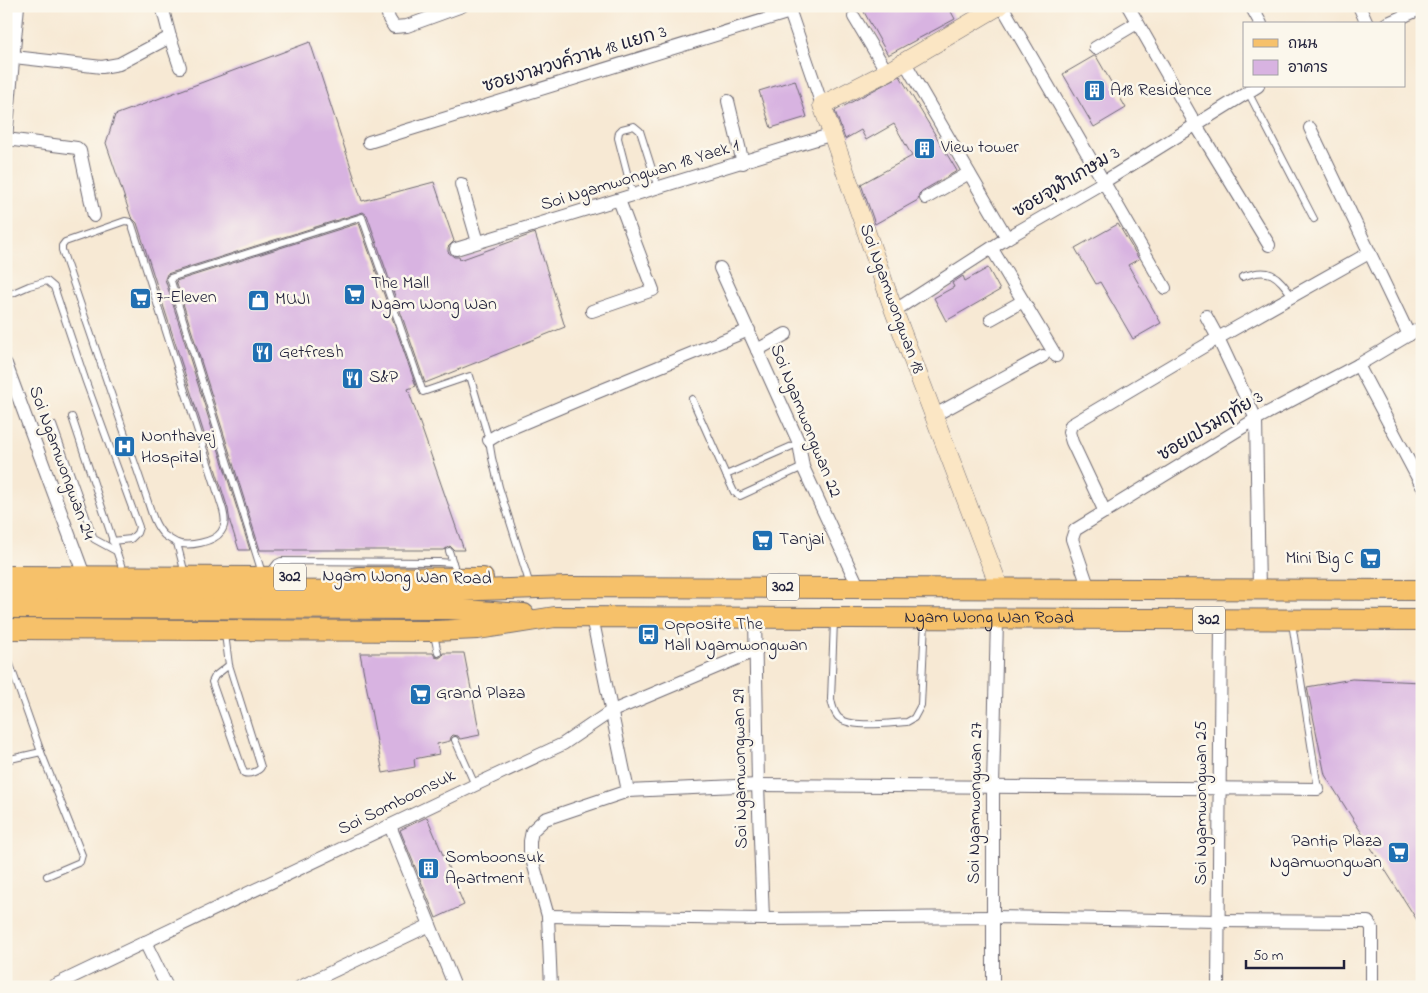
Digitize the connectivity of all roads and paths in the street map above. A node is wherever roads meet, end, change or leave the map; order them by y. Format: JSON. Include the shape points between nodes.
{"nodes":[{"id":1,"x":18,"y":6,"type":"edge"},
{"id":2,"x":162,"y":6,"type":"edge"},
{"id":3,"x":386,"y":6,"type":"edge"},
{"id":4,"x":462,"y":6,"type":"edge"},
{"id":5,"x":1000,"y":6,"type":"edge"},
{"id":6,"x":1128,"y":6,"type":"edge"},
{"id":7,"x":1250,"y":6,"type":"edge"},
{"id":8,"x":1359,"y":6,"type":"edge"},
{"id":9,"x":1422,"y":8,"type":"edge"},
{"id":10,"x":789,"y":9,"type":"edge"},
{"id":11,"x":854,"y":17,"type":"dead end"},
{"id":12,"x":1259,"y":22,"type":"edge"},
{"id":13,"x":1366,"y":22,"type":"edge"},
{"id":14,"x":1390,"y":22,"type":"edge"},
{"id":15,"x":1137,"y":23,"type":"junction"},
{"id":16,"x":170,"y":38,"type":"junction"},
{"id":17,"x":1095,"y":48,"type":"dead end"},
{"id":18,"x":14,"y":57,"type":"junction"},
{"id":19,"x":904,"y":61,"type":"junction"},
{"id":20,"x":180,"y":66,"type":"dead end"},
{"id":21,"x":887,"y":72,"type":"junction"},
{"id":22,"x":1253,"y":89,"type":"edge"},
{"id":23,"x":728,"y":101,"type":"dead end"},
{"id":24,"x":822,"y":105,"type":"junction"},
{"id":25,"x":1196,"y":125,"type":"junction"},
{"id":26,"x":1310,"y":128,"type":"dead end"},
{"id":27,"x":833,"y":134,"type":"junction"},
{"id":28,"x":6,"y":139,"type":"edge"},
{"id":29,"x":369,"y":142,"type":"dead end"},
{"id":30,"x":743,"y":163,"type":"junction"},
{"id":31,"x":969,"y":172,"type":"junction"},
{"id":32,"x":1102,"y":183,"type":"junction"},
{"id":33,"x":461,"y":184,"type":"dead end"},
{"id":34,"x":658,"y":188,"type":"junction"},
{"id":35,"x":633,"y":196,"type":"junction"},
{"id":36,"x":926,"y":198,"type":"dead end"},
{"id":37,"x":620,"y":200,"type":"junction"},
{"id":38,"x":94,"y":216,"type":"dead end"},
{"id":39,"x":1314,"y":219,"type":"dead end"},
{"id":40,"x":1007,"y":238,"type":"junction"},
{"id":41,"x":478,"y":242,"type":"junction"},
{"id":42,"x":1269,"y":245,"type":"dead end"},
{"id":43,"x":456,"y":249,"type":"dead end"},
{"id":44,"x":992,"y":249,"type":"junction"},
{"id":45,"x":1370,"y":253,"type":"junction"},
{"id":46,"x":720,"y":268,"type":"dead end"},
{"id":47,"x":1242,"y":277,"type":"dead end"},
{"id":48,"x":1165,"y":288,"type":"dead end"},
{"id":49,"x":6,"y":296,"type":"edge"},
{"id":50,"x":1292,"y":296,"type":"junction"},
{"id":51,"x":1022,"y":301,"type":"junction"},
{"id":52,"x":592,"y":311,"type":"dead end"},
{"id":53,"x":894,"y":311,"type":"junction"},
{"id":54,"x":1206,"y":316,"type":"dead end"},
{"id":55,"x":991,"y":319,"type":"dead end"},
{"id":56,"x":1422,"y":326,"type":"edge"},
{"id":57,"x":749,"y":330,"type":"junction"},
{"id":58,"x":786,"y":334,"type":"dead end"},
{"id":59,"x":1409,"y":335,"type":"junction"},
{"id":60,"x":1218,"y":338,"type":"junction"},
{"id":61,"x":757,"y":350,"type":"junction"},
{"id":62,"x":6,"y":364,"type":"edge"},
{"id":63,"x":1358,"y":365,"type":"junction"},
{"id":64,"x":692,"y":399,"type":"dead end"},
{"id":65,"x":935,"y":415,"type":"junction"},
{"id":66,"x":72,"y":417,"type":"dead end"},
{"id":67,"x":1256,"y":419,"type":"junction"},
{"id":68,"x":53,"y":425,"type":"dead end"},
{"id":69,"x":490,"y":440,"type":"junction"},
{"id":70,"x":799,"y":443,"type":"junction"},
{"id":71,"x":802,"y":467,"type":"junction"},
{"id":72,"x":726,"y":475,"type":"junction"},
{"id":73,"x":1422,"y":486,"type":"edge"},
{"id":74,"x":1105,"y":512,"type":"junction"},
{"id":75,"x":112,"y":541,"type":"junction"},
{"id":76,"x":176,"y":543,"type":"junction"},
{"id":77,"x":116,"y":551,"type":"junction"},
{"id":78,"x":449,"y":551,"type":"dead end"},
{"id":79,"x":84,"y":575,"type":"junction"},
{"id":80,"x":124,"y":575,"type":"junction"},
{"id":81,"x":185,"y":576,"type":"junction"},
{"id":82,"x":265,"y":577,"type":"junction"},
{"id":83,"x":8,"y":581,"type":"edge"},
{"id":84,"x":529,"y":582,"type":"junction"},
{"id":85,"x":452,"y":585,"type":"junction"},
{"id":86,"x":566,"y":587,"type":"junction"},
{"id":87,"x":859,"y":588,"type":"junction"},
{"id":88,"x":1000,"y":589,"type":"junction"},
{"id":89,"x":1089,"y":589,"type":"junction"},
{"id":90,"x":1259,"y":590,"type":"junction"},
{"id":91,"x":1422,"y":590,"type":"edge"},
{"id":92,"x":6,"y":608,"type":"edge"},
{"id":93,"x":556,"y":617,"type":"junction"},
{"id":94,"x":592,"y":617,"type":"junction"},
{"id":95,"x":755,"y":618,"type":"junction"},
{"id":96,"x":834,"y":618,"type":"junction"},
{"id":97,"x":925,"y":619,"type":"junction"},
{"id":98,"x":997,"y":619,"type":"junction"},
{"id":99,"x":1291,"y":619,"type":"junction"},
{"id":100,"x":1221,"y":620,"type":"junction"},
{"id":101,"x":1422,"y":620,"type":"edge"},
{"id":102,"x":8,"y":627,"type":"edge"},
{"id":103,"x":225,"y":630,"type":"junction"},
{"id":104,"x":434,"y":631,"type":"junction"},
{"id":105,"x":757,"y":650,"type":"junction"},
{"id":106,"x":6,"y":653,"type":"edge"},
{"id":107,"x":438,"y":653,"type":"dead end"},
{"id":108,"x":229,"y":665,"type":"junction"},
{"id":109,"x":610,"y":712,"type":"junction"},
{"id":110,"x":455,"y":740,"type":"dead end"},
{"id":111,"x":41,"y":752,"type":"junction"},
{"id":112,"x":6,"y":760,"type":"edge"},
{"id":113,"x":475,"y":785,"type":"junction"},
{"id":114,"x":758,"y":785,"type":"junction"},
{"id":115,"x":993,"y":787,"type":"junction"},
{"id":116,"x":1219,"y":789,"type":"junction"},
{"id":117,"x":1318,"y":790,"type":"joint"},
{"id":118,"x":628,"y":791,"type":"junction"},
{"id":119,"x":390,"y":826,"type":"junction"},
{"id":120,"x":47,"y":876,"type":"dead end"},
{"id":121,"x":548,"y":916,"type":"junction"},
{"id":122,"x":993,"y":917,"type":"junction"},
{"id":123,"x":763,"y":919,"type":"junction"},
{"id":124,"x":1218,"y":921,"type":"junction"},
{"id":125,"x":430,"y":925,"type":"junction"},
{"id":126,"x":145,"y":942,"type":"junction"},
{"id":127,"x":51,"y":987,"type":"edge"},
{"id":128,"x":167,"y":987,"type":"edge"},
{"id":129,"x":300,"y":987,"type":"edge"},
{"id":130,"x":455,"y":987,"type":"edge"},
{"id":131,"x":551,"y":987,"type":"edge"},
{"id":132,"x":993,"y":987,"type":"edge"},
{"id":133,"x":1218,"y":987,"type":"edge"},
{"id":134,"x":1372,"y":987,"type":"edge"}],
"edges":[{"from":1,"to":18,"type":"street"},
{"from":2,"to":16,"type":"street"},
{"from":3,"to":4,"type":"street","via":[[394,27],[407,26]]},
{"from":5,"to":19,"type":"street"},
{"from":5,"to":32,"type":"street"},
{"from":6,"to":15,"type":"street"},
{"from":7,"to":12,"type":"street"},
{"from":8,"to":13,"type":"street"},
{"from":9,"to":14,"type":"street"},
{"from":10,"to":24,"type":"street","name":"Soi Ngamwongwan 18"},
{"from":10,"to":29,"type":"street","name":"ซอยงามวงค์วาน 18 แยก 3"},
{"from":11,"to":21,"type":"street"},
{"from":15,"to":17,"type":"street"},
{"from":15,"to":25,"type":"street"},
{"from":16,"to":18,"type":"street","via":[[119,64],[102,67]]},
{"from":16,"to":20,"type":"street"},
{"from":18,"to":28,"type":"street"},
{"from":19,"to":21,"type":"street"},
{"from":19,"to":31,"type":"street"},
{"from":21,"to":24,"type":"street"},
{"from":22,"to":25,"type":"street","name":"ซอยจุฬาเกษม 3"},
{"from":22,"to":39,"type":"lane"},
{"from":23,"to":30,"type":"street"},
{"from":24,"to":27,"type":"street","name":"Soi Ngamwongwan 18"},
{"from":25,"to":32,"type":"street","name":"ซอยจุฬาเกษม 3"},
{"from":25,"to":42,"type":"street"},
{"from":26,"to":45,"type":"street"},
{"from":27,"to":30,"type":"street","name":"Soi Ngamwongwan 18 Yaek 1"},
{"from":27,"to":53,"type":"street","name":"Soi Ngamwongwan 18"},
{"from":28,"to":38,"type":"street","via":[[77,148]]},
{"from":30,"to":34,"type":"street","name":"Soi Ngamwongwan 18 Yaek 1"},
{"from":31,"to":36,"type":"street"},
{"from":31,"to":40,"type":"street"},
{"from":32,"to":40,"type":"street","name":"ซอยจุฬาเกษม 3"},
{"from":32,"to":48,"type":"street"},
{"from":33,"to":41,"type":"street"},
{"from":34,"to":35,"type":"street","name":"Soi Ngamwongwan 18 Yaek 1"},
{"from":34,"to":35,"type":"lane","via":[[640,130],[634,126],[622,129],[618,138]]},
{"from":35,"to":37,"type":"street","name":"Soi Ngamwongwan 18 Yaek 1"},
{"from":37,"to":41,"type":"street","name":"Soi Ngamwongwan 18 Yaek 1"},
{"from":37,"to":52,"type":"street","via":[[653,290]]},
{"from":40,"to":44,"type":"street","name":"ซอยจุฬาเกษม 3"},
{"from":41,"to":43,"type":"street","name":"Soi Ngamwongwan 18 Yaek 1"},
{"from":44,"to":51,"type":"street"},
{"from":44,"to":53,"type":"street","name":"ซอยจุฬาเกษม 3"},
{"from":45,"to":50,"type":"street"},
{"from":45,"to":59,"type":"street"},
{"from":46,"to":57,"type":"street","name":"Soi Ngamwongwan 22"},
{"from":47,"to":50,"type":"lane","via":[[1256,271],[1273,274],[1280,278]]},
{"from":49,"to":75,"type":"lane","via":[[47,281],[54,287],[139,527],[131,540]]},
{"from":50,"to":60,"type":"street"},
{"from":51,"to":55,"type":"street"},
{"from":51,"to":65,"type":"street","via":[[1049,356]]},
{"from":53,"to":65,"type":"street","name":"Soi Ngamwongwan 18"},
{"from":54,"to":60,"type":"street"},
{"from":56,"to":59,"type":"street","name":"ซอยเปรมฤทัย 3"},
{"from":57,"to":61,"type":"street","name":"Soi Ngamwongwan 22"},
{"from":57,"to":69,"type":"street","via":[[502,432]]},
{"from":58,"to":61,"type":"street"},
{"from":59,"to":63,"type":"street","name":"ซอยเปรมฤทัย 3"},
{"from":60,"to":67,"type":"street"},
{"from":60,"to":74,"type":"street","via":[[1071,425],[1072,442]]},
{"from":61,"to":70,"type":"street","name":"Soi Ngamwongwan 22"},
{"from":62,"to":79,"type":"street","name":"Soi Ngamwongwan 24"},
{"from":63,"to":67,"type":"street","name":"ซอยเปรมฤทัย 3"},
{"from":63,"to":73,"type":"street"},
{"from":64,"to":72,"type":"lane"},
{"from":65,"to":88,"type":"street","name":"Soi Ngamwongwan 18"},
{"from":66,"to":75,"type":"lane"},
{"from":67,"to":74,"type":"street","name":"ซอยเปรมฤทัย 3"},
{"from":67,"to":90,"type":"street"},
{"from":68,"to":77,"type":"lane","via":[[94,539]]},
{"from":69,"to":82,"type":"lane","via":[[470,376],[423,392],[362,217],[170,278]]},
{"from":69,"to":84,"type":"lane","via":[[499,487]]},
{"from":70,"to":71,"type":"street","name":"Soi Ngamwongwan 22"},
{"from":70,"to":72,"type":"lane"},
{"from":71,"to":72,"type":"lane","via":[[740,496],[734,492]]},
{"from":71,"to":87,"type":"street","name":"Soi Ngamwongwan 22"},
{"from":74,"to":89,"type":"street","name":"ซอยเปรมฤทัย 3","via":[[1073,533]]},
{"from":75,"to":77,"type":"lane"},
{"from":76,"to":76,"type":"lane","via":[[161,531],[153,515],[62,250],[65,242],[125,221],[132,225],[225,518],[221,533],[214,538]]},
{"from":76,"to":81,"type":"lane"},
{"from":77,"to":80,"type":"lane"},
{"from":78,"to":85,"type":"lane"},
{"from":79,"to":80,"type":"main road","name":"Ngam Wong Wan Road","number":"302"},
{"from":79,"to":83,"type":"main road","name":"Ngam Wong Wan Road","number":"302"},
{"from":80,"to":81,"type":"main road","name":"Ngam Wong Wan Road","number":"302"},
{"from":81,"to":82,"type":"main road","name":"Ngam Wong Wan Road","number":"302"},
{"from":82,"to":85,"type":"main road","name":"Ngam Wong Wan Road","number":"302"},
{"from":83,"to":85,"type":"main road","name":"Ngam Wong Wan Road","number":"302"},
{"from":84,"to":85,"type":"main road","name":"Ngam Wong Wan Road","number":"302"},
{"from":84,"to":86,"type":"main road","name":"Ngam Wong Wan Road","number":"302"},
{"from":85,"to":86,"type":"main road","name":"Ngam Wong Wan Road","number":"302"},
{"from":85,"to":92,"type":"main road","name":"Ngam Wong Wan Road","number":"302"},
{"from":85,"to":93,"type":"main road","name":"Ngam Wong Wan Road","number":"302"},
{"from":86,"to":87,"type":"main road","name":"Ngam Wong Wan Road","number":"302"},
{"from":87,"to":88,"type":"main road","name":"Ngam Wong Wan Road","number":"302"},
{"from":88,"to":89,"type":"main road","name":"Ngam Wong Wan Road","number":"302"},
{"from":89,"to":90,"type":"main road","name":"Ngam Wong Wan Road","number":"302"},
{"from":90,"to":91,"type":"main road","name":"Ngam Wong Wan Road","number":"302"},
{"from":93,"to":94,"type":"main road","name":"Ngam Wong Wan Road","number":"302"},
{"from":93,"to":104,"type":"main road","name":"Ngam Wong Wan Road","number":"302","via":[[478,629]]},
{"from":94,"to":95,"type":"main road","name":"Ngam Wong Wan Road","number":"302"},
{"from":94,"to":109,"type":"street"},
{"from":95,"to":96,"type":"main road","name":"Ngam Wong Wan Road","number":"302"},
{"from":95,"to":105,"type":"street","name":"Soi Ngamwongwan 29"},
{"from":96,"to":97,"type":"main road","name":"Ngam Wong Wan Road","number":"302"},
{"from":96,"to":97,"type":"lane","via":[[831,699],[839,718],[850,724],[907,722],[914,718],[921,705]]},
{"from":97,"to":98,"type":"main road","name":"Ngam Wong Wan Road","number":"302"},
{"from":98,"to":100,"type":"main road","name":"Ngam Wong Wan Road","number":"302"},
{"from":98,"to":115,"type":"street","name":"Soi Ngamwongwan 27"},
{"from":99,"to":100,"type":"main road","name":"Ngam Wong Wan Road","number":"302"},
{"from":99,"to":101,"type":"main road","name":"Ngam Wong Wan Road","number":"302"},
{"from":99,"to":117,"type":"lane"},
{"from":100,"to":116,"type":"street","name":"Soi Ngamwongwan 25"},
{"from":102,"to":103,"type":"main road","name":"Ngam Wong Wan Road","number":"302"},
{"from":103,"to":104,"type":"main road","name":"Ngam Wong Wan Road","number":"302"},
{"from":103,"to":108,"type":"lane"},
{"from":104,"to":107,"type":"lane"},
{"from":105,"to":109,"type":"street","name":"Soi Somboonsuk"},
{"from":105,"to":114,"type":"street","name":"Soi Ngamwongwan 29"},
{"from":106,"to":111,"type":"lane"},
{"from":108,"to":108,"type":"lane","via":[[261,767],[247,774],[212,682]]},
{"from":109,"to":113,"type":"street","name":"Soi Somboonsuk","via":[[563,744]]},
{"from":109,"to":118,"type":"street"},
{"from":110,"to":113,"type":"lane"},
{"from":111,"to":112,"type":"lane"},
{"from":111,"to":120,"type":"lane","via":[[82,855],[80,862]]},
{"from":113,"to":119,"type":"street","name":"Soi Somboonsuk"},
{"from":114,"to":115,"type":"street"},
{"from":114,"to":118,"type":"street"},
{"from":114,"to":123,"type":"street","name":"Soi Ngamwongwan 29"},
{"from":115,"to":116,"type":"street"},
{"from":115,"to":122,"type":"street","name":"Soi Ngamwongwan 27"},
{"from":116,"to":117,"type":"street"},
{"from":116,"to":124,"type":"street","name":"Soi Ngamwongwan 25"},
{"from":118,"to":121,"type":"street","via":[[545,819],[532,832],[530,852]]},
{"from":119,"to":125,"type":"street"},
{"from":119,"to":126,"type":"street","name":"Soi Somboonsuk"},
{"from":121,"to":123,"type":"street"},
{"from":121,"to":131,"type":"street"},
{"from":122,"to":123,"type":"street"},
{"from":122,"to":124,"type":"street"},
{"from":122,"to":132,"type":"street","name":"Soi Ngamwongwan 27"},
{"from":124,"to":133,"type":"street","name":"Soi Ngamwongwan 25"},
{"from":124,"to":134,"type":"street","via":[[1368,922],[1372,928]]},
{"from":125,"to":129,"type":"street"},
{"from":125,"to":130,"type":"street"},
{"from":126,"to":127,"type":"street","name":"Soi Somboonsuk"},
{"from":126,"to":128,"type":"street"}]}
